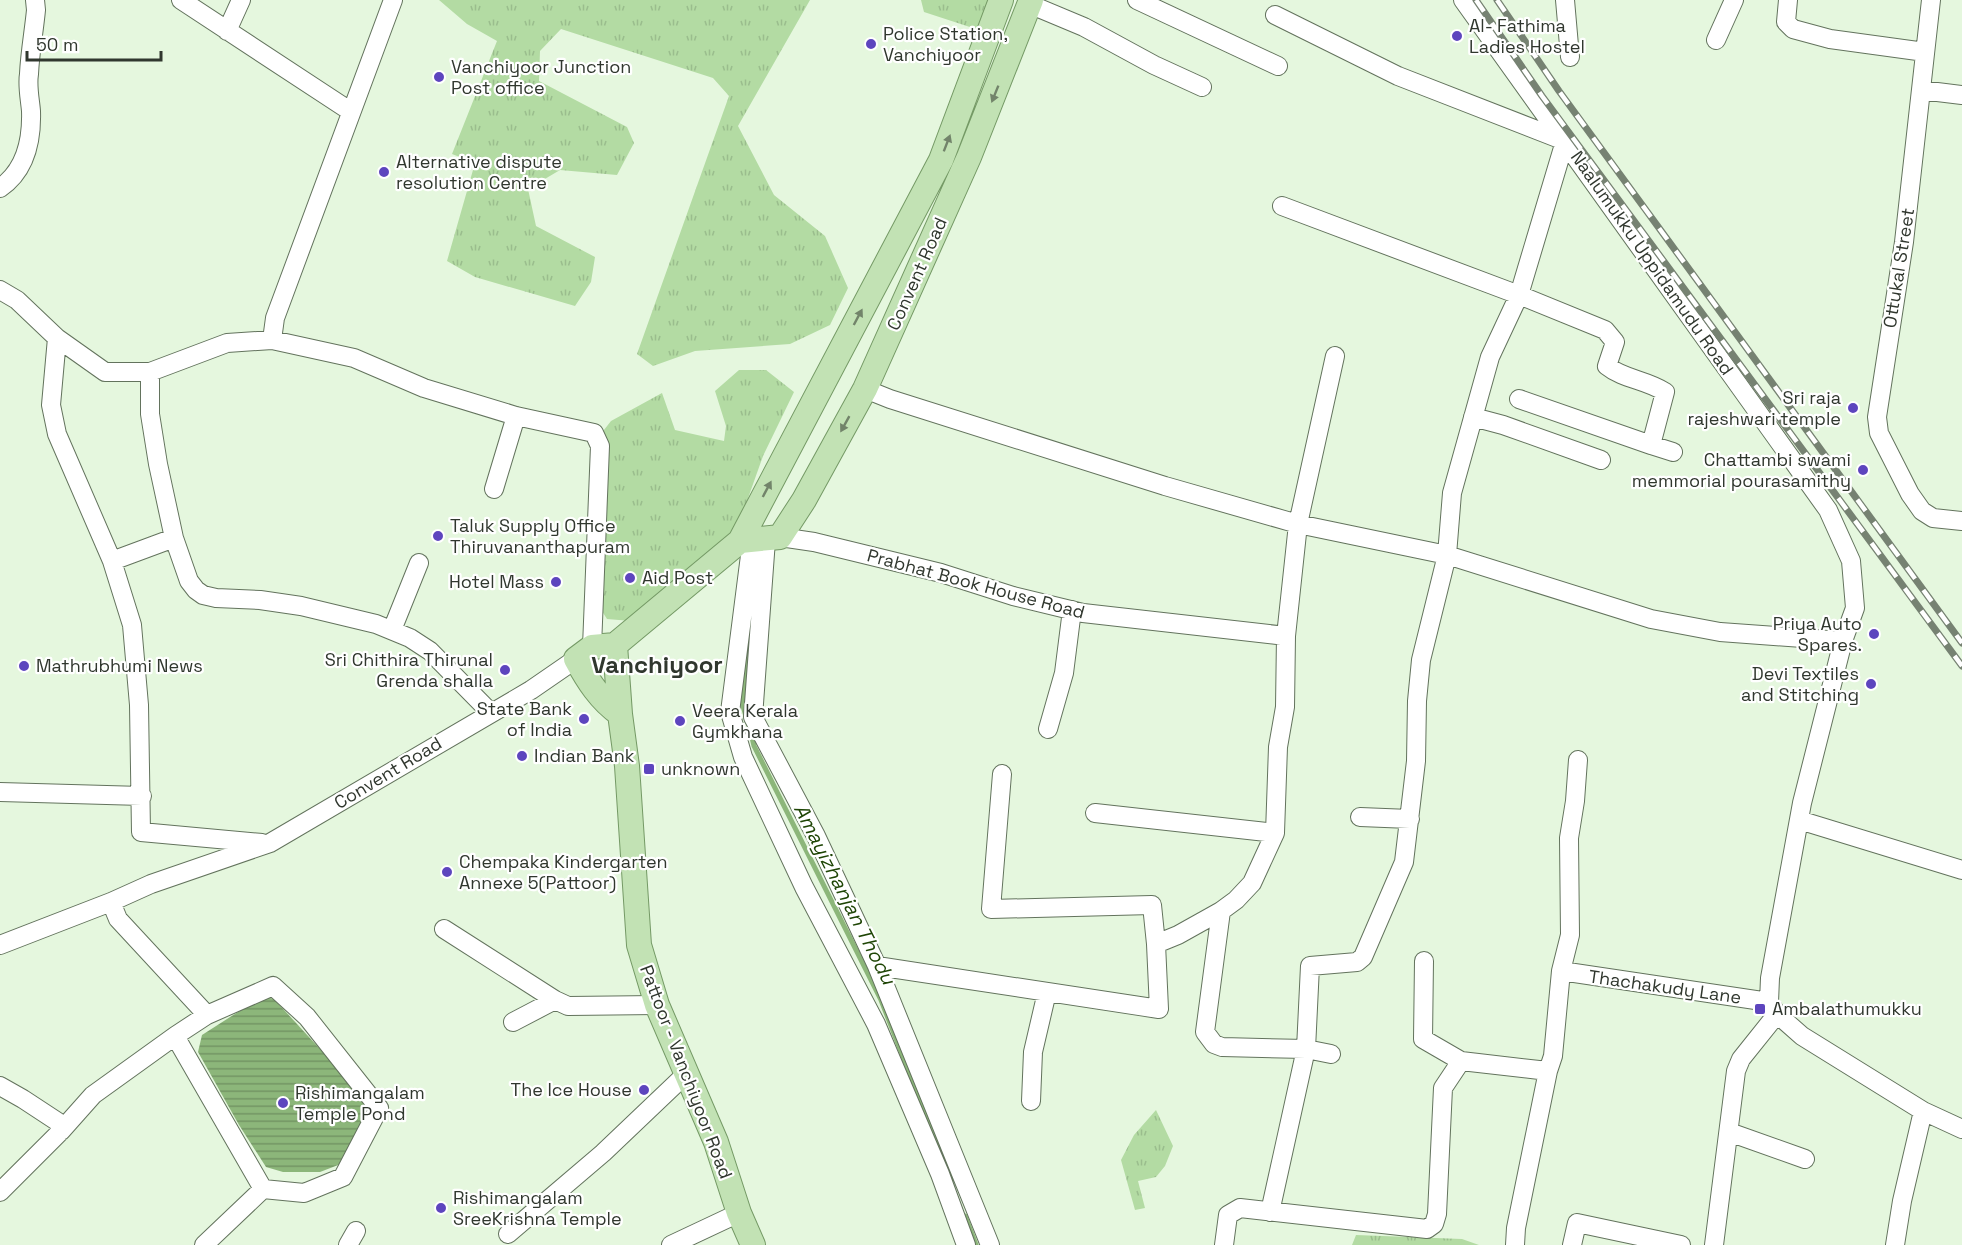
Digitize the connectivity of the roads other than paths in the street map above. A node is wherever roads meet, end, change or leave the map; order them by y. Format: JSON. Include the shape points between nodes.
{"nodes":[{"id":1,"x":34,"y":0,"type":"edge"},
{"id":2,"x":181,"y":0,"type":"edge"},
{"id":3,"x":241,"y":0,"type":"edge"},
{"id":4,"x":393,"y":0,"type":"edge"},
{"id":5,"x":1001,"y":0,"type":"edge"},
{"id":6,"x":1137,"y":0,"type":"edge"},
{"id":7,"x":1463,"y":0,"type":"edge"},
{"id":8,"x":1565,"y":0,"type":"edge"},
{"id":9,"x":1734,"y":0,"type":"edge"},
{"id":10,"x":1788,"y":0,"type":"edge"},
{"id":11,"x":1932,"y":0,"type":"edge"},
{"id":12,"x":1030,"y":2,"type":"edge"},
{"id":13,"x":1275,"y":15,"type":"dead end"},
{"id":14,"x":227,"y":31,"type":"junction"},
{"id":15,"x":1716,"y":40,"type":"dead end"},
{"id":16,"x":1925,"y":52,"type":"junction"},
{"id":17,"x":1570,"y":57,"type":"dead end"},
{"id":18,"x":1278,"y":66,"type":"dead end"},
{"id":19,"x":1202,"y":87,"type":"dead end"},
{"id":20,"x":1921,"y":90,"type":"junction"},
{"id":21,"x":1962,"y":95,"type":"edge"},
{"id":22,"x":350,"y":111,"type":"junction"},
{"id":23,"x":1565,"y":141,"type":"junction"},
{"id":24,"x":0,"y":188,"type":"edge"},
{"id":25,"x":1282,"y":206,"type":"dead end"},
{"id":26,"x":0,"y":290,"type":"edge"},
{"id":27,"x":1519,"y":295,"type":"junction"},
{"id":28,"x":57,"y":338,"type":"junction"},
{"id":29,"x":272,"y":340,"type":"junction"},
{"id":30,"x":1335,"y":356,"type":"dead end"},
{"id":31,"x":150,"y":372,"type":"junction"},
{"id":32,"x":865,"y":389,"type":"junction"},
{"id":33,"x":1519,"y":399,"type":"dead end"},
{"id":34,"x":516,"y":416,"type":"junction"},
{"id":35,"x":1473,"y":417,"type":"junction"},
{"id":36,"x":1651,"y":445,"type":"junction"},
{"id":37,"x":1673,"y":452,"type":"dead end"},
{"id":38,"x":1601,"y":460,"type":"dead end"},
{"id":39,"x":494,"y":489,"type":"dead end"},
{"id":40,"x":1962,"y":521,"type":"edge"},
{"id":41,"x":1298,"y":524,"type":"junction"},
{"id":42,"x":174,"y":538,"type":"junction"},
{"id":43,"x":759,"y":539,"type":"junction"},
{"id":44,"x":1447,"y":555,"type":"junction"},
{"id":45,"x":112,"y":561,"type":"junction"},
{"id":46,"x":418,"y":563,"type":"dead end"},
{"id":47,"x":1072,"y":610,"type":"junction"},
{"id":48,"x":392,"y":630,"type":"junction"},
{"id":49,"x":1286,"y":636,"type":"junction"},
{"id":50,"x":1843,"y":641,"type":"junction"},
{"id":51,"x":594,"y":650,"type":"junction"},
{"id":52,"x":491,"y":713,"type":"junction"},
{"id":53,"x":620,"y":714,"type":"junction"},
{"id":54,"x":1048,"y":729,"type":"dead end"},
{"id":55,"x":1578,"y":760,"type":"dead end"},
{"id":56,"x":1002,"y":774,"type":"dead end"},
{"id":57,"x":0,"y":792,"type":"edge"},
{"id":58,"x":142,"y":796,"type":"junction"},
{"id":59,"x":1095,"y":813,"type":"dead end"},
{"id":60,"x":1360,"y":817,"type":"dead end"},
{"id":61,"x":1410,"y":819,"type":"junction"},
{"id":62,"x":1799,"y":820,"type":"junction"},
{"id":63,"x":1275,"y":833,"type":"junction"},
{"id":64,"x":270,"y":843,"type":"junction"},
{"id":65,"x":1962,"y":870,"type":"edge"},
{"id":66,"x":111,"y":902,"type":"junction"},
{"id":67,"x":1221,"y":911,"type":"junction"},
{"id":68,"x":444,"y":929,"type":"dead end"},
{"id":69,"x":1156,"y":944,"type":"junction"},
{"id":70,"x":0,"y":945,"type":"edge"},
{"id":71,"x":1424,"y":961,"type":"dead end"},
{"id":72,"x":877,"y":966,"type":"junction"},
{"id":73,"x":1561,"y":971,"type":"junction"},
{"id":74,"x":1047,"y":992,"type":"junction"},
{"id":75,"x":555,"y":1000,"type":"junction"},
{"id":76,"x":657,"y":1005,"type":"junction"},
{"id":77,"x":1773,"y":1008,"type":"junction"},
{"id":78,"x":207,"y":1015,"type":"junction"},
{"id":79,"x":513,"y":1022,"type":"dead end"},
{"id":80,"x":175,"y":1036,"type":"junction"},
{"id":81,"x":1306,"y":1049,"type":"junction"},
{"id":82,"x":1330,"y":1054,"type":"dead end"},
{"id":83,"x":1461,"y":1060,"type":"junction"},
{"id":84,"x":1548,"y":1071,"type":"junction"},
{"id":85,"x":686,"y":1074,"type":"junction"},
{"id":86,"x":0,"y":1086,"type":"edge"},
{"id":87,"x":1031,"y":1101,"type":"dead end"},
{"id":88,"x":1923,"y":1111,"type":"junction"},
{"id":89,"x":1962,"y":1130,"type":"edge"},
{"id":90,"x":61,"y":1131,"type":"junction"},
{"id":91,"x":1729,"y":1132,"type":"junction"},
{"id":92,"x":1805,"y":1159,"type":"dead end"},
{"id":93,"x":3,"y":1185,"type":"edge"},
{"id":94,"x":263,"y":1189,"type":"junction"},
{"id":95,"x":1270,"y":1212,"type":"junction"},
{"id":96,"x":739,"y":1213,"type":"junction"},
{"id":97,"x":508,"y":1234,"type":"dead end"},
{"id":98,"x":204,"y":1245,"type":"edge"},
{"id":99,"x":671,"y":1245,"type":"edge"},
{"id":100,"x":753,"y":1245,"type":"edge"},
{"id":101,"x":966,"y":1245,"type":"edge"},
{"id":102,"x":990,"y":1245,"type":"edge"},
{"id":103,"x":1224,"y":1245,"type":"edge"},
{"id":104,"x":1515,"y":1245,"type":"edge"},
{"id":105,"x":1572,"y":1245,"type":"edge"},
{"id":106,"x":1681,"y":1245,"type":"edge"},
{"id":107,"x":1714,"y":1245,"type":"edge"},
{"id":108,"x":1895,"y":1245,"type":"edge"}],
"edges":[{"from":1,"to":24,"type":"street","via":[[27,148],[16,176]]},
{"from":2,"to":14,"type":"street"},
{"from":3,"to":14,"type":"street"},
{"from":4,"to":22,"type":"street"},
{"from":43,"to":5,"type":"main road","one_way":true,"via":[[941,160]]},
{"from":6,"to":18,"type":"street"},
{"from":7,"to":23,"type":"street","name":"Naalumukku Uppidamudu Road"},
{"from":8,"to":17,"type":"street"},
{"from":9,"to":15,"type":"street"},
{"from":10,"to":16,"type":"street","via":[[1786,22],[1792,29],[1830,39]]},
{"from":11,"to":16,"type":"street","name":"Ottukal Street"},
{"from":12,"to":19,"type":"street"},
{"from":12,"to":32,"type":"main road","name":"Convent Road","one_way":true,"via":[[969,157]]},
{"from":13,"to":23,"type":"street","via":[[1398,76]]},
{"from":14,"to":22,"type":"street"},
{"from":16,"to":20,"type":"street","name":"Ottukal Street"},
{"from":20,"to":21,"type":"street"},
{"from":20,"to":40,"type":"street","name":"Ottukal Street","via":[[1904,242],[1877,417],[1879,433],[1922,511],[1934,518]]},
{"from":22,"to":29,"type":"street","via":[[275,318]]},
{"from":23,"to":27,"type":"street"},
{"from":23,"to":50,"type":"street","name":"Naalumukku Uppidamudu Road","via":[[1827,510],[1851,561],[1854,608]]},
{"from":25,"to":27,"type":"street"},
{"from":26,"to":28,"type":"street"},
{"from":27,"to":35,"type":"street","via":[[1490,357]]},
{"from":27,"to":36,"type":"street","via":[[1605,330],[1615,342],[1607,366],[1665,392]]},
{"from":28,"to":31,"type":"street","via":[[105,372]]},
{"from":28,"to":45,"type":"street","via":[[51,405],[57,434]]},
{"from":29,"to":31,"type":"street","via":[[227,343]]},
{"from":29,"to":34,"type":"street","via":[[354,358],[424,388]]},
{"from":30,"to":41,"type":"street"},
{"from":31,"to":42,"type":"street","via":[[150,414]]},
{"from":32,"to":41,"type":"street","via":[[1165,486]]},
{"from":32,"to":43,"type":"main road","name":"Convent Road","one_way":true,"via":[[804,500]]},
{"from":33,"to":36,"type":"street"},
{"from":34,"to":39,"type":"street"},
{"from":34,"to":51,"type":"street","via":[[594,434],[600,446]]},
{"from":35,"to":38,"type":"street"},
{"from":35,"to":44,"type":"street","via":[[1452,493]]},
{"from":36,"to":37,"type":"street"},
{"from":41,"to":44,"type":"street"},
{"from":41,"to":49,"type":"street"},
{"from":42,"to":45,"type":"street"},
{"from":42,"to":48,"type":"street","via":[[189,581],[203,595],[301,606]]},
{"from":43,"to":47,"type":"street","name":"Prabhat Book House Road","via":[[814,542]]},
{"from":43,"to":51,"type":"main road","name":"Convent Road"},
{"from":43,"to":72,"type":"street","via":[[753,717],[816,836]]},
{"from":43,"to":101,"type":"street","via":[[730,711],[743,757],[804,887],[876,1024]]},
{"from":44,"to":50,"type":"street","via":[[1651,619],[1720,632]]},
{"from":44,"to":61,"type":"street","via":[[1421,660]]},
{"from":45,"to":58,"type":"street","via":[[132,625]]},
{"from":46,"to":48,"type":"street"},
{"from":47,"to":49,"type":"street","name":"Prabhat Book House Road"},
{"from":47,"to":54,"type":"street","via":[[1064,673]]},
{"from":48,"to":52,"type":"street","via":[[430,651]]},
{"from":49,"to":63,"type":"street","via":[[1286,707],[1278,747]]},
{"from":50,"to":62,"type":"street"},
{"from":51,"to":52,"type":"street","name":"Convent Road"},
{"from":51,"to":53,"type":"main road","name":"Pattoor - Vanchiyoor Road"},
{"from":51,"to":53,"type":"main road","via":[[587,680],[605,704]]},
{"from":52,"to":64,"type":"street","name":"Convent Road"},
{"from":53,"to":76,"type":"main road","name":"Pattoor - Vanchiyoor Road","via":[[639,945]]},
{"from":55,"to":73,"type":"street","via":[[1569,838],[1570,934]]},
{"from":56,"to":69,"type":"street","via":[[991,909],[1152,905]]},
{"from":57,"to":58,"type":"street"},
{"from":58,"to":64,"type":"street","via":[[141,832]]},
{"from":59,"to":63,"type":"street"},
{"from":60,"to":61,"type":"street"},
{"from":61,"to":81,"type":"street","via":[[1404,862],[1363,957],[1357,962],[1310,966]]},
{"from":62,"to":65,"type":"street"},
{"from":62,"to":77,"type":"street","via":[[1770,978]]},
{"from":63,"to":67,"type":"street","via":[[1252,883]]},
{"from":64,"to":66,"type":"street","name":"Convent Road"},
{"from":66,"to":70,"type":"street","name":"Convent Road"},
{"from":66,"to":78,"type":"street","via":[[118,919]]},
{"from":67,"to":69,"type":"street"},
{"from":67,"to":81,"type":"street","via":[[1205,1032],[1214,1044],[1222,1047]]},
{"from":68,"to":75,"type":"street"},
{"from":69,"to":74,"type":"street","via":[[1159,1009]]},
{"from":71,"to":83,"type":"street","via":[[1423,1039]]},
{"from":72,"to":74,"type":"street"},
{"from":72,"to":102,"type":"street"},
{"from":73,"to":77,"type":"street","name":"Thachakudy Lane"},
{"from":73,"to":84,"type":"street"},
{"from":74,"to":87,"type":"street","via":[[1033,1052]]},
{"from":75,"to":76,"type":"street","via":[[568,1006]]},
{"from":75,"to":79,"type":"street"},
{"from":76,"to":85,"type":"main road","name":"Pattoor - Vanchiyoor Road"},
{"from":77,"to":88,"type":"street","via":[[1802,1036]]},
{"from":77,"to":91,"type":"street","via":[[1736,1071]]},
{"from":78,"to":80,"type":"street"},
{"from":78,"to":94,"type":"street","via":[[273,986],[307,1017],[379,1108],[344,1178],[304,1193]]},
{"from":80,"to":90,"type":"street","via":[[93,1095]]},
{"from":80,"to":94,"type":"street"},
{"from":81,"to":82,"type":"street"},
{"from":81,"to":95,"type":"street"},
{"from":83,"to":84,"type":"street"},
{"from":83,"to":95,"type":"street","via":[[1443,1088],[1434,1224],[1427,1229]]},
{"from":84,"to":104,"type":"street"},
{"from":85,"to":96,"type":"main road","name":"Pattoor - Vanchiyoor Road","via":[[716,1142]]},
{"from":85,"to":97,"type":"street","via":[[603,1153]]},
{"from":86,"to":90,"type":"street","via":[[58,1122]]},
{"from":88,"to":89,"type":"street"},
{"from":88,"to":108,"type":"street"},
{"from":90,"to":93,"type":"street"},
{"from":91,"to":92,"type":"street"},
{"from":91,"to":107,"type":"street"},
{"from":94,"to":98,"type":"street"},
{"from":95,"to":103,"type":"street","via":[[1240,1208],[1228,1215]]},
{"from":96,"to":99,"type":"street"},
{"from":96,"to":100,"type":"main road","name":"Pattoor - Vanchiyoor Road"},
{"from":105,"to":106,"type":"street","via":[[1577,1223]]}]}
